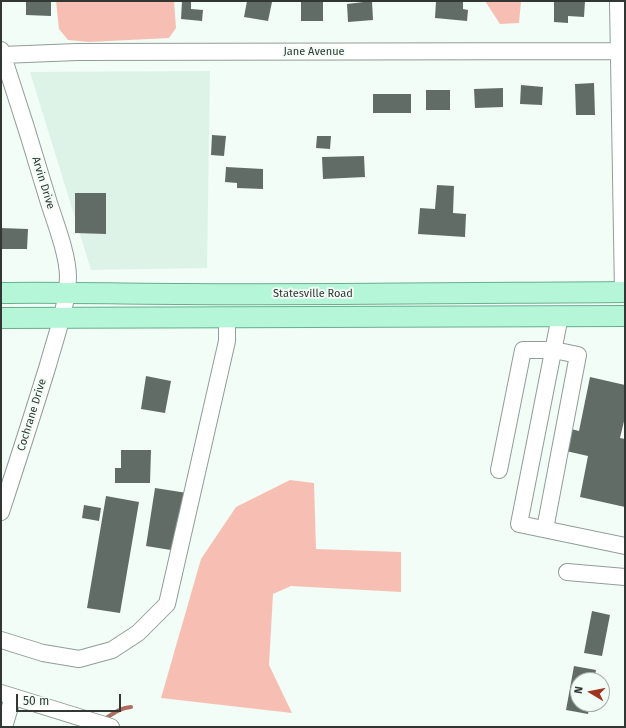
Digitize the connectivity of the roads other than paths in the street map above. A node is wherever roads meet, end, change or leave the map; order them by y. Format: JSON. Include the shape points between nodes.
{"nodes":[{"id":1,"x":618,"y":1,"type":"edge"},
{"id":2,"x":622,"y":51,"type":"edge"},
{"id":3,"x":2,"y":53,"type":"edge"},
{"id":4,"x":66,"y":292,"type":"junction"},
{"id":5,"x":624,"y":292,"type":"edge"},
{"id":6,"x":1,"y":293,"type":"edge"},
{"id":7,"x":560,"y":316,"type":"junction"},
{"id":8,"x":625,"y":316,"type":"edge"},
{"id":9,"x":1,"y":318,"type":"edge"},
{"id":10,"x":62,"y":318,"type":"junction"},
{"id":11,"x":227,"y":318,"type":"junction"},
{"id":12,"x":554,"y":350,"type":"junction"},
{"id":13,"x":499,"y":470,"type":"dead end"},
{"id":14,"x":1,"y":512,"type":"edge"},
{"id":15,"x":545,"y":529,"type":"junction"},
{"id":16,"x":625,"y":546,"type":"edge"},
{"id":17,"x":567,"y":572,"type":"dead end"},
{"id":18,"x":625,"y":577,"type":"edge"},
{"id":19,"x":1,"y":640,"type":"edge"},
{"id":20,"x":7,"y":695,"type":"edge"},
{"id":21,"x":4,"y":727,"type":"edge"},
{"id":22,"x":111,"y":727,"type":"edge"}],
"edges":[{"from":1,"to":2,"type":"street"},
{"from":2,"to":3,"type":"street","name":"Jane Avenue"},
{"from":2,"to":5,"type":"street"},
{"from":3,"to":4,"type":"street","name":"Arvin Drive","via":[[59,235],[67,266]]},
{"from":4,"to":5,"type":"main road","name":"Statesville Road"},
{"from":4,"to":6,"type":"main road","name":"Statesville Road"},
{"from":4,"to":10,"type":"street","name":"Arvin Drive"},
{"from":7,"to":8,"type":"main road"},
{"from":7,"to":11,"type":"main road"},
{"from":7,"to":12,"type":"street"},
{"from":9,"to":10,"type":"main road"},
{"from":10,"to":11,"type":"main road"},
{"from":10,"to":14,"type":"street","name":"Cochrane Drive"},
{"from":11,"to":19,"type":"street","via":[[227,341],[167,604],[138,633],[112,650],[78,659],[43,654]]},
{"from":12,"to":13,"type":"street","via":[[523,350]]},
{"from":12,"to":15,"type":"street","via":[[578,355]]},
{"from":12,"to":15,"type":"street","via":[[520,524]]},
{"from":15,"to":16,"type":"street"},
{"from":17,"to":18,"type":"street"},
{"from":20,"to":21,"type":"street"},
{"from":20,"to":22,"type":"street"}]}
